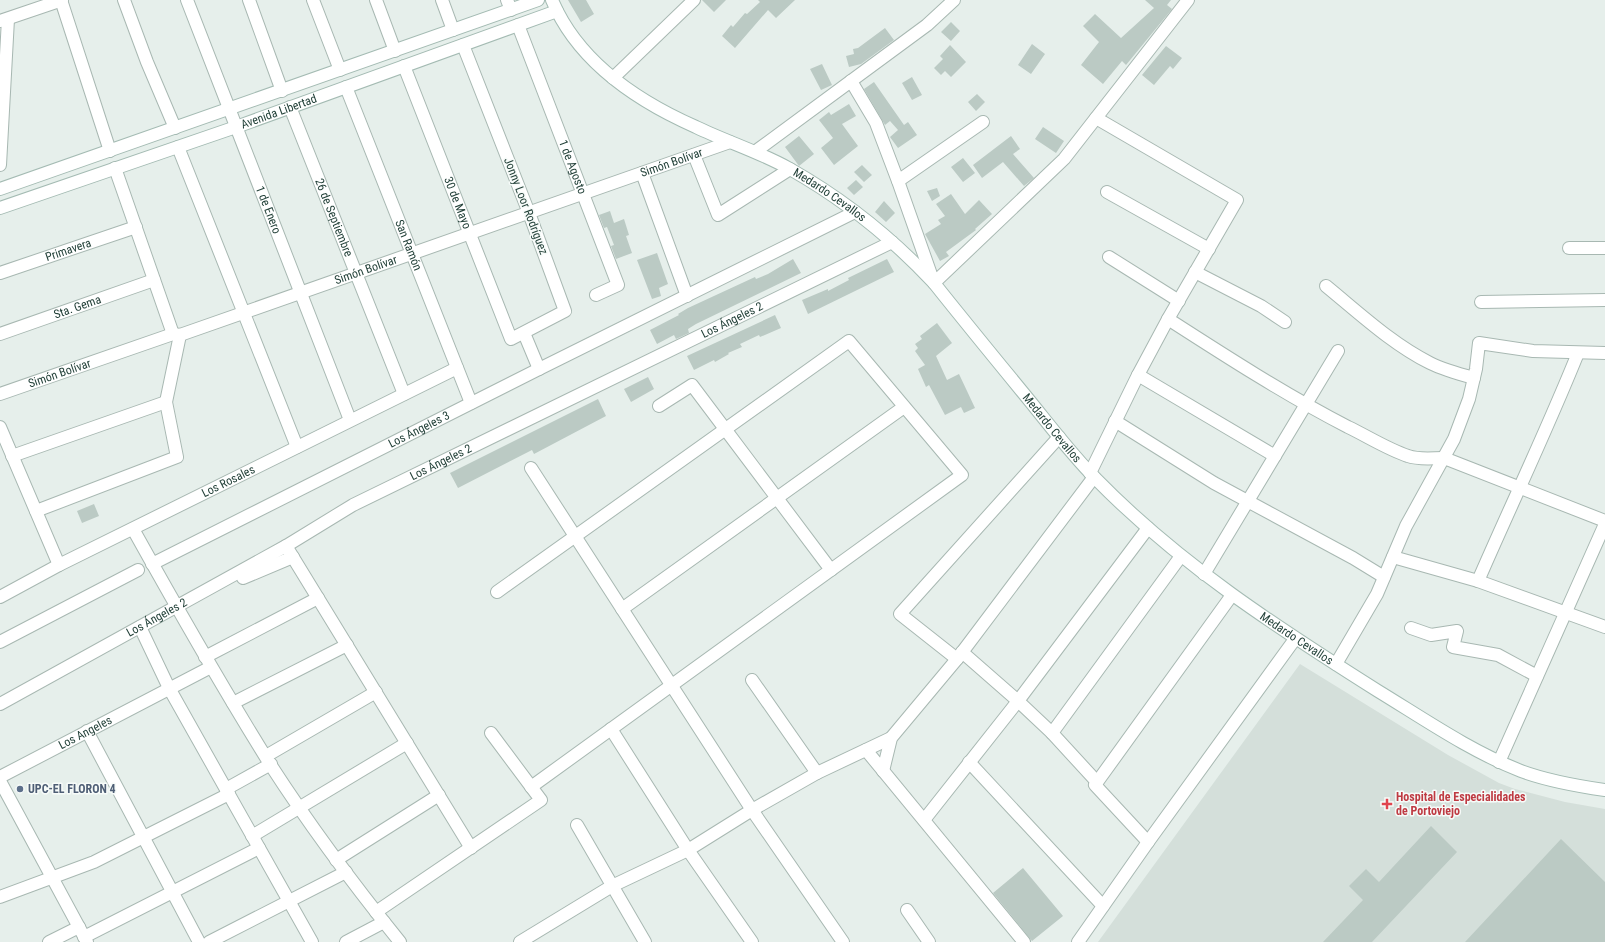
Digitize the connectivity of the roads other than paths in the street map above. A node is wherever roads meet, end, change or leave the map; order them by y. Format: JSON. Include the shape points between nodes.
{"nodes":[{"id":1,"x":62,"y":0,"type":"edge"},
{"id":2,"x":124,"y":0,"type":"edge"},
{"id":3,"x":187,"y":0,"type":"edge"},
{"id":4,"x":248,"y":0,"type":"edge"},
{"id":5,"x":313,"y":0,"type":"edge"},
{"id":6,"x":376,"y":0,"type":"edge"},
{"id":7,"x":442,"y":0,"type":"edge"},
{"id":8,"x":538,"y":0,"type":"edge"},
{"id":9,"x":694,"y":0,"type":"edge"},
{"id":10,"x":954,"y":0,"type":"edge"},
{"id":11,"x":1188,"y":0,"type":"edge"},
{"id":12,"x":31,"y":5,"type":"edge"},
{"id":13,"x":509,"y":5,"type":"edge"},
{"id":14,"x":555,"y":6,"type":"edge"},
{"id":15,"x":4,"y":20,"type":"edge"},
{"id":16,"x":518,"y":25,"type":"junction"},
{"id":17,"x":453,"y":30,"type":"junction"},
{"id":18,"x":463,"y":45,"type":"junction"},
{"id":19,"x":395,"y":51,"type":"junction"},
{"id":20,"x":404,"y":66,"type":"junction"},
{"id":21,"x":340,"y":70,"type":"junction"},
{"id":22,"x":613,"y":78,"type":"junction"},
{"id":23,"x":850,"y":81,"type":"junction"},
{"id":24,"x":346,"y":87,"type":"junction"},
{"id":25,"x":282,"y":91,"type":"junction"},
{"id":26,"x":290,"y":107,"type":"junction"},
{"id":27,"x":229,"y":109,"type":"junction"},
{"id":28,"x":1096,"y":118,"type":"junction"},
{"id":29,"x":983,"y":122,"type":"dead end"},
{"id":30,"x":236,"y":127,"type":"junction"},
{"id":31,"x":175,"y":128,"type":"junction"},
{"id":32,"x":730,"y":142,"type":"junction"},
{"id":33,"x":178,"y":147,"type":"junction"},
{"id":34,"x":110,"y":151,"type":"junction"},
{"id":35,"x":756,"y":151,"type":"junction"},
{"id":36,"x":694,"y":155,"type":"junction"},
{"id":37,"x":0,"y":165,"type":"edge"},
{"id":38,"x":115,"y":168,"type":"junction"},
{"id":39,"x":790,"y":169,"type":"junction"},
{"id":40,"x":642,"y":173,"type":"junction"},
{"id":41,"x":898,"y":181,"type":"junction"},
{"id":42,"x":0,"y":189,"type":"edge"},
{"id":43,"x":1107,"y":192,"type":"dead end"},
{"id":44,"x":584,"y":194,"type":"junction"},
{"id":45,"x":0,"y":208,"type":"edge"},
{"id":46,"x":855,"y":212,"type":"junction"},
{"id":47,"x":529,"y":213,"type":"junction"},
{"id":48,"x":136,"y":227,"type":"junction"},
{"id":49,"x":470,"y":234,"type":"junction"},
{"id":50,"x":892,"y":242,"type":"junction"},
{"id":51,"x":1569,"y":248,"type":"dead end"},
{"id":52,"x":1605,"y":248,"type":"edge"},
{"id":53,"x":1209,"y":249,"type":"junction"},
{"id":54,"x":412,"y":254,"type":"junction"},
{"id":55,"x":1109,"y":257,"type":"dead end"},
{"id":56,"x":1195,"y":272,"type":"junction"},
{"id":57,"x":0,"y":274,"type":"edge"},
{"id":58,"x":356,"y":274,"type":"junction"},
{"id":59,"x":154,"y":280,"type":"junction"},
{"id":60,"x":934,"y":283,"type":"junction"},
{"id":61,"x":1326,"y":286,"type":"dead end"},
{"id":62,"x":301,"y":293,"type":"junction"},
{"id":63,"x":596,"y":295,"type":"dead end"},
{"id":64,"x":687,"y":296,"type":"junction"},
{"id":65,"x":1605,"y":300,"type":"edge"},
{"id":66,"x":1178,"y":301,"type":"junction"},
{"id":67,"x":1481,"y":302,"type":"dead end"},
{"id":68,"x":243,"y":313,"type":"junction"},
{"id":69,"x":1168,"y":319,"type":"junction"},
{"id":70,"x":1286,"y":322,"type":"dead end"},
{"id":71,"x":524,"y":333,"type":"junction"},
{"id":72,"x":0,"y":334,"type":"edge"},
{"id":73,"x":176,"y":335,"type":"junction"},
{"id":74,"x":511,"y":340,"type":"joint"},
{"id":75,"x":1338,"y":351,"type":"dead end"},
{"id":76,"x":1578,"y":353,"type":"junction"},
{"id":77,"x":1605,"y":353,"type":"edge"},
{"id":78,"x":457,"y":368,"type":"junction"},
{"id":79,"x":539,"y":369,"type":"junction"},
{"id":80,"x":1138,"y":375,"type":"junction"},
{"id":81,"x":1474,"y":378,"type":"junction"},
{"id":82,"x":0,"y":394,"type":"edge"},
{"id":83,"x":404,"y":394,"type":"junction"},
{"id":84,"x":166,"y":402,"type":"junction"},
{"id":85,"x":471,"y":403,"type":"junction"},
{"id":86,"x":1306,"y":405,"type":"junction"},
{"id":87,"x":659,"y":406,"type":"dead end"},
{"id":88,"x":904,"y":407,"type":"junction"},
{"id":89,"x":350,"y":420,"type":"junction"},
{"id":90,"x":1116,"y":421,"type":"junction"},
{"id":91,"x":0,"y":427,"type":"edge"},
{"id":92,"x":725,"y":430,"type":"junction"},
{"id":93,"x":1059,"y":437,"type":"junction"},
{"id":94,"x":297,"y":447,"type":"junction"},
{"id":95,"x":12,"y":456,"type":"junction"},
{"id":96,"x":1275,"y":456,"type":"junction"},
{"id":97,"x":1444,"y":458,"type":"junction"},
{"id":98,"x":531,"y":468,"type":"dead end"},
{"id":99,"x":1092,"y":475,"type":"junction"},
{"id":100,"x":1519,"y":487,"type":"junction"},
{"id":101,"x":777,"y":498,"type":"junction"},
{"id":102,"x":1248,"y":501,"type":"junction"},
{"id":103,"x":36,"y":511,"type":"junction"},
{"id":104,"x":1605,"y":521,"type":"edge"},
{"id":105,"x":1605,"y":524,"type":"edge"},
{"id":106,"x":1148,"y":528,"type":"junction"},
{"id":107,"x":133,"y":529,"type":"junction"},
{"id":108,"x":575,"y":536,"type":"junction"},
{"id":109,"x":290,"y":552,"type":"junction"},
{"id":110,"x":1180,"y":556,"type":"junction"},
{"id":111,"x":1393,"y":557,"type":"junction"},
{"id":112,"x":152,"y":564,"type":"junction"},
{"id":113,"x":59,"y":566,"type":"junction"},
{"id":114,"x":138,"y":570,"type":"dead end"},
{"id":115,"x":831,"y":570,"type":"junction"},
{"id":116,"x":1204,"y":574,"type":"junction"},
{"id":117,"x":1384,"y":577,"type":"junction"},
{"id":118,"x":1478,"y":581,"type":"junction"},
{"id":119,"x":1,"y":592,"type":"edge"},
{"id":120,"x":497,"y":592,"type":"dead end"},
{"id":121,"x":1232,"y":595,"type":"junction"},
{"id":122,"x":318,"y":598,"type":"junction"},
{"id":123,"x":178,"y":606,"type":"junction"},
{"id":124,"x":622,"y":609,"type":"junction"},
{"id":125,"x":1566,"y":612,"type":"junction"},
{"id":126,"x":140,"y":627,"type":"junction"},
{"id":127,"x":1605,"y":627,"type":"edge"},
{"id":128,"x":1411,"y":628,"type":"dead end"},
{"id":129,"x":1295,"y":638,"type":"junction"},
{"id":130,"x":0,"y":642,"type":"edge"},
{"id":131,"x":347,"y":645,"type":"junction"},
{"id":132,"x":959,"y":656,"type":"junction"},
{"id":133,"x":208,"y":662,"type":"junction"},
{"id":134,"x":1336,"y":664,"type":"junction"},
{"id":135,"x":1537,"y":676,"type":"junction"},
{"id":136,"x":752,"y":680,"type":"dead end"},
{"id":137,"x":169,"y":688,"type":"junction"},
{"id":138,"x":376,"y":692,"type":"junction"},
{"id":139,"x":1018,"y":701,"type":"junction"},
{"id":140,"x":233,"y":703,"type":"junction"},
{"id":141,"x":0,"y":704,"type":"edge"},
{"id":142,"x":611,"y":729,"type":"junction"},
{"id":143,"x":87,"y":731,"type":"junction"},
{"id":144,"x":492,"y":733,"type":"dead end"},
{"id":145,"x":1052,"y":733,"type":"junction"},
{"id":146,"x":891,"y":738,"type":"junction"},
{"id":147,"x":407,"y":743,"type":"junction"},
{"id":148,"x":866,"y":750,"type":"junction"},
{"id":149,"x":268,"y":760,"type":"junction"},
{"id":150,"x":969,"y":762,"type":"junction"},
{"id":151,"x":1499,"y":762,"type":"junction"},
{"id":152,"x":883,"y":771,"type":"junction"},
{"id":153,"x":817,"y":773,"type":"junction"},
{"id":154,"x":0,"y":777,"type":"edge"},
{"id":155,"x":0,"y":781,"type":"edge"},
{"id":156,"x":1097,"y":782,"type":"junction"},
{"id":157,"x":531,"y":787,"type":"junction"},
{"id":158,"x":1605,"y":790,"type":"edge"},
{"id":159,"x":227,"y":791,"type":"junction"},
{"id":160,"x":439,"y":796,"type":"junction"},
{"id":161,"x":300,"y":808,"type":"junction"},
{"id":162,"x":752,"y":810,"type":"junction"},
{"id":163,"x":924,"y":820,"type":"junction"},
{"id":164,"x":577,"y":825,"type":"dead end"},
{"id":165,"x":252,"y":836,"type":"junction"},
{"id":166,"x":143,"y":837,"type":"junction"},
{"id":167,"x":1148,"y":842,"type":"junction"},
{"id":168,"x":259,"y":848,"type":"junction"},
{"id":169,"x":471,"y":848,"type":"junction"},
{"id":170,"x":688,"y":850,"type":"junction"},
{"id":171,"x":336,"y":860,"type":"junction"},
{"id":172,"x":346,"y":872,"type":"junction"},
{"id":173,"x":52,"y":878,"type":"junction"},
{"id":174,"x":612,"y":886,"type":"junction"},
{"id":175,"x":172,"y":892,"type":"junction"},
{"id":176,"x":0,"y":897,"type":"edge"},
{"id":177,"x":289,"y":901,"type":"junction"},
{"id":178,"x":1103,"y":906,"type":"junction"},
{"id":179,"x":906,"y":910,"type":"dead end"},
{"id":180,"x":376,"y":912,"type":"junction"},
{"id":181,"x":384,"y":922,"type":"junction"},
{"id":182,"x":84,"y":935,"type":"edge"},
{"id":183,"x":49,"y":942,"type":"edge"},
{"id":184,"x":199,"y":942,"type":"edge"},
{"id":185,"x":209,"y":942,"type":"edge"},
{"id":186,"x":312,"y":942,"type":"edge"},
{"id":187,"x":346,"y":942,"type":"edge"},
{"id":188,"x":400,"y":942,"type":"edge"},
{"id":189,"x":520,"y":942,"type":"edge"},
{"id":190,"x":644,"y":942,"type":"edge"},
{"id":191,"x":752,"y":942,"type":"edge"},
{"id":192,"x":843,"y":942,"type":"edge"},
{"id":193,"x":929,"y":942,"type":"edge"},
{"id":194,"x":1024,"y":942,"type":"edge"},
{"id":195,"x":1078,"y":942,"type":"edge"}],
"edges":[{"from":1,"to":12,"type":"street"},
{"from":1,"to":34,"type":"street"},
{"from":2,"to":31,"type":"street"},
{"from":3,"to":27,"type":"street","name":"1 de Enero"},
{"from":4,"to":25,"type":"street"},
{"from":5,"to":21,"type":"street"},
{"from":6,"to":19,"type":"street"},
{"from":7,"to":17,"type":"street"},
{"from":8,"to":13,"type":"street","name":"Avenida Libertad"},
{"from":9,"to":22,"type":"street"},
{"from":10,"to":23,"type":"street","via":[[927,25]]},
{"from":11,"to":28,"type":"street"},
{"from":12,"to":15,"type":"street"},
{"from":13,"to":17,"type":"street","name":"Avenida Libertad"},
{"from":14,"to":16,"type":"street","name":"Avenida Libertad"},
{"from":14,"to":22,"type":"street","name":"Medardo Cevallos","via":[[584,51]]},
{"from":15,"to":37,"type":"street"},
{"from":16,"to":18,"type":"street","name":"Avenida Libertad"},
{"from":16,"to":44,"type":"street","name":"1 de Agosto"},
{"from":17,"to":19,"type":"street","name":"Avenida Libertad"},
{"from":18,"to":20,"type":"street","name":"Avenida Libertad"},
{"from":18,"to":47,"type":"street","name":"Jonny Loor Rodríguez"},
{"from":19,"to":21,"type":"street","name":"Avenida Libertad"},
{"from":20,"to":24,"type":"street","name":"Avenida Libertad"},
{"from":20,"to":49,"type":"street","name":"30 de Mayo"},
{"from":21,"to":25,"type":"street","name":"Avenida Libertad"},
{"from":22,"to":32,"type":"street","name":"Medardo Cevallos","via":[[659,109]]},
{"from":23,"to":35,"type":"street"},
{"from":23,"to":41,"type":"street","via":[[876,123]]},
{"from":24,"to":26,"type":"street","name":"Avenida Libertad"},
{"from":24,"to":54,"type":"street","name":"San Ramón"},
{"from":25,"to":27,"type":"street","name":"Avenida Libertad"},
{"from":26,"to":30,"type":"street","name":"Avenida Libertad"},
{"from":26,"to":58,"type":"street","name":"26 de Septiembre"},
{"from":27,"to":30,"type":"street","name":"1 de Enero"},
{"from":27,"to":31,"type":"street","name":"Avenida Libertad"},
{"from":28,"to":53,"type":"street","via":[[1237,200]]},
{"from":28,"to":60,"type":"street","via":[[1064,159]]},
{"from":29,"to":41,"type":"street"},
{"from":30,"to":33,"type":"street","name":"Avenida Libertad"},
{"from":30,"to":62,"type":"street","name":"1 de Enero"},
{"from":31,"to":34,"type":"street","name":"Avenida Libertad"},
{"from":32,"to":35,"type":"street","name":"Medardo Cevallos"},
{"from":32,"to":36,"type":"street","name":"Simón Bolívar"},
{"from":33,"to":38,"type":"street","name":"Avenida Libertad"},
{"from":33,"to":68,"type":"street"},
{"from":34,"to":42,"type":"street","name":"Avenida Libertad"},
{"from":35,"to":39,"type":"street","name":"Medardo Cevallos"},
{"from":36,"to":39,"type":"street","via":[[718,214]]},
{"from":36,"to":40,"type":"street","name":"Simón Bolívar"},
{"from":38,"to":45,"type":"street","name":"Avenida Libertad"},
{"from":38,"to":48,"type":"street"},
{"from":39,"to":46,"type":"street","name":"Medardo Cevallos"},
{"from":40,"to":44,"type":"street","name":"Simón Bolívar"},
{"from":40,"to":64,"type":"street"},
{"from":41,"to":60,"type":"street"},
{"from":43,"to":53,"type":"street"},
{"from":44,"to":47,"type":"street","name":"Simón Bolívar"},
{"from":44,"to":63,"type":"street","name":"1 de Agosto","via":[[618,285]]},
{"from":46,"to":50,"type":"street","name":"Medardo Cevallos"},
{"from":46,"to":64,"type":"street","name":"Los Ángeles 3"},
{"from":47,"to":49,"type":"street","name":"Simón Bolívar"},
{"from":47,"to":71,"type":"street","name":"Jonny Loor Rodríguez","via":[[565,311]]},
{"from":48,"to":57,"type":"street","name":"Primavera"},
{"from":48,"to":59,"type":"street"},
{"from":49,"to":54,"type":"street","name":"Simón Bolívar"},
{"from":49,"to":74,"type":"street","name":"30 de Mayo"},
{"from":50,"to":60,"type":"street","name":"Medardo Cevallos"},
{"from":50,"to":109,"type":"street","name":"Los Ángeles 2","via":[[353,505]]},
{"from":51,"to":52,"type":"street"},
{"from":53,"to":56,"type":"street"},
{"from":54,"to":58,"type":"street","name":"Simón Bolívar"},
{"from":54,"to":78,"type":"street","name":"San Ramón"},
{"from":55,"to":66,"type":"street"},
{"from":56,"to":66,"type":"street"},
{"from":56,"to":70,"type":"street"},
{"from":58,"to":62,"type":"street","name":"Simón Bolívar"},
{"from":58,"to":83,"type":"street","name":"26 de Septiembre"},
{"from":59,"to":72,"type":"street","name":"Sta. Gema"},
{"from":59,"to":73,"type":"street"},
{"from":60,"to":93,"type":"street","name":"Medardo Cevallos"},
{"from":61,"to":81,"type":"street","via":[[1393,340],[1429,363]]},
{"from":62,"to":68,"type":"street","name":"Simón Bolívar"},
{"from":62,"to":89,"type":"street","name":"1 de Enero"},
{"from":64,"to":79,"type":"street","name":"Los Ángeles 3"},
{"from":65,"to":67,"type":"street"},
{"from":66,"to":69,"type":"street"},
{"from":68,"to":73,"type":"street","name":"Simón Bolívar"},
{"from":68,"to":94,"type":"street"},
{"from":69,"to":80,"type":"street"},
{"from":69,"to":86,"type":"street"},
{"from":71,"to":74,"type":"street","name":"Jonny Loor Rodríguez"},
{"from":71,"to":79,"type":"street"},
{"from":73,"to":82,"type":"street","name":"Simón Bolívar"},
{"from":73,"to":84,"type":"street"},
{"from":75,"to":86,"type":"street"},
{"from":76,"to":77,"type":"street"},
{"from":76,"to":81,"type":"street","via":[[1533,351],[1478,343]]},
{"from":76,"to":100,"type":"street"},
{"from":78,"to":83,"type":"street","name":"Los Rosales"},
{"from":78,"to":85,"type":"street","name":"San Ramón"},
{"from":79,"to":85,"type":"street","name":"Los Ángeles 3"},
{"from":80,"to":90,"type":"street"},
{"from":80,"to":96,"type":"street"},
{"from":81,"to":97,"type":"street","via":[[1462,419]]},
{"from":83,"to":89,"type":"street","name":"Los Rosales"},
{"from":84,"to":95,"type":"street"},
{"from":84,"to":103,"type":"street","via":[[177,457]]},
{"from":85,"to":112,"type":"street","name":"Los Ángeles 3"},
{"from":86,"to":96,"type":"street"},
{"from":86,"to":97,"type":"street","via":[[1409,456]]},
{"from":87,"to":92,"type":"street","via":[[692,385]]},
{"from":88,"to":92,"type":"street","via":[[849,342]]},
{"from":88,"to":101,"type":"street"},
{"from":88,"to":115,"type":"street","via":[[962,475]]},
{"from":89,"to":94,"type":"street","name":"Los Rosales"},
{"from":90,"to":99,"type":"street"},
{"from":90,"to":102,"type":"street","via":[[1214,483]]},
{"from":91,"to":95,"type":"street"},
{"from":92,"to":101,"type":"street"},
{"from":92,"to":108,"type":"street"},
{"from":93,"to":99,"type":"street","name":"Medardo Cevallos"},
{"from":93,"to":132,"type":"street","via":[[900,614]]},
{"from":94,"to":107,"type":"street","name":"Los Rosales"},
{"from":95,"to":103,"type":"street"},
{"from":96,"to":102,"type":"street"},
{"from":97,"to":100,"type":"street"},
{"from":97,"to":111,"type":"street","via":[[1420,498]]},
{"from":98,"to":108,"type":"street"},
{"from":99,"to":106,"type":"street","name":"Medardo Cevallos"},
{"from":99,"to":132,"type":"street"},
{"from":100,"to":104,"type":"street"},
{"from":100,"to":118,"type":"street"},
{"from":101,"to":115,"type":"street"},
{"from":101,"to":124,"type":"street"},
{"from":102,"to":116,"type":"street"},
{"from":102,"to":117,"type":"street"},
{"from":103,"to":113,"type":"street"},
{"from":105,"to":125,"type":"street"},
{"from":106,"to":110,"type":"street","name":"Medardo Cevallos"},
{"from":106,"to":139,"type":"street"},
{"from":107,"to":112,"type":"street"},
{"from":107,"to":113,"type":"street","name":"Los Rosales"},
{"from":108,"to":120,"type":"street"},
{"from":108,"to":124,"type":"street"},
{"from":109,"to":122,"type":"street"},
{"from":109,"to":123,"type":"street","name":"Los Ángeles 2"},
{"from":110,"to":116,"type":"street","name":"Medardo Cevallos"},
{"from":110,"to":145,"type":"street"},
{"from":111,"to":117,"type":"street"},
{"from":111,"to":118,"type":"street"},
{"from":112,"to":123,"type":"street"},
{"from":113,"to":119,"type":"street","name":"Los Rosales"},
{"from":114,"to":130,"type":"street"},
{"from":115,"to":142,"type":"street"},
{"from":116,"to":121,"type":"street","name":"Medardo Cevallos"},
{"from":117,"to":134,"type":"street","via":[[1377,594]]},
{"from":118,"to":125,"type":"street"},
{"from":121,"to":129,"type":"street","name":"Medardo Cevallos"},
{"from":121,"to":156,"type":"street"},
{"from":122,"to":131,"type":"street"},
{"from":122,"to":133,"type":"street","name":"Los Angeles"},
{"from":123,"to":126,"type":"street","name":"Los Ángeles 2"},
{"from":123,"to":133,"type":"street"},
{"from":124,"to":162,"type":"street"},
{"from":125,"to":127,"type":"street"},
{"from":125,"to":135,"type":"street"},
{"from":126,"to":137,"type":"street"},
{"from":126,"to":141,"type":"street","name":"Los Ángeles 2"},
{"from":128,"to":135,"type":"street","via":[[1431,634],[1457,631],[1453,647],[1498,655]]},
{"from":129,"to":134,"type":"street","name":"Medardo Cevallos"},
{"from":129,"to":167,"type":"street"},
{"from":131,"to":138,"type":"street"},
{"from":131,"to":140,"type":"street"},
{"from":132,"to":139,"type":"street"},
{"from":132,"to":146,"type":"street"},
{"from":133,"to":137,"type":"street","name":"Los Angeles"},
{"from":133,"to":140,"type":"street"},
{"from":134,"to":151,"type":"street","name":"Medardo Cevallos","via":[[1457,740]]},
{"from":135,"to":151,"type":"street"},
{"from":136,"to":153,"type":"street"},
{"from":137,"to":143,"type":"street","name":"Los Angeles"},
{"from":137,"to":159,"type":"street"},
{"from":138,"to":147,"type":"street"},
{"from":138,"to":149,"type":"street"},
{"from":139,"to":145,"type":"street"},
{"from":139,"to":150,"type":"street"},
{"from":140,"to":149,"type":"street"},
{"from":142,"to":157,"type":"street"},
{"from":142,"to":170,"type":"street"},
{"from":143,"to":154,"type":"street","name":"Los Angeles"},
{"from":143,"to":166,"type":"street"},
{"from":144,"to":157,"type":"street"},
{"from":145,"to":156,"type":"street"},
{"from":146,"to":148,"type":"street"},
{"from":146,"to":152,"type":"street"},
{"from":147,"to":160,"type":"street"},
{"from":147,"to":161,"type":"street"},
{"from":148,"to":152,"type":"street"},
{"from":148,"to":153,"type":"street"},
{"from":149,"to":159,"type":"street"},
{"from":149,"to":161,"type":"street"},
{"from":150,"to":163,"type":"street"},
{"from":150,"to":178,"type":"street"},
{"from":151,"to":158,"type":"street","name":"Medardo Cevallos","via":[[1542,778]]},
{"from":152,"to":163,"type":"street"},
{"from":153,"to":162,"type":"street"},
{"from":155,"to":173,"type":"street"},
{"from":156,"to":167,"type":"street","via":[[1095,784]]},
{"from":157,"to":169,"type":"street","via":[[542,800]]},
{"from":159,"to":165,"type":"street"},
{"from":159,"to":166,"type":"street"},
{"from":160,"to":169,"type":"street"},
{"from":160,"to":171,"type":"street"},
{"from":161,"to":165,"type":"street"},
{"from":161,"to":171,"type":"street"},
{"from":162,"to":170,"type":"street"},
{"from":162,"to":192,"type":"street"},
{"from":163,"to":194,"type":"street"},
{"from":164,"to":174,"type":"street"},
{"from":165,"to":168,"type":"street"},
{"from":166,"to":173,"type":"street","via":[[94,862]]},
{"from":166,"to":175,"type":"street"},
{"from":167,"to":178,"type":"street"},
{"from":168,"to":175,"type":"street"},
{"from":168,"to":177,"type":"street"},
{"from":169,"to":180,"type":"street"},
{"from":170,"to":174,"type":"street"},
{"from":170,"to":191,"type":"street"},
{"from":171,"to":172,"type":"street"},
{"from":172,"to":177,"type":"street"},
{"from":172,"to":180,"type":"street"},
{"from":173,"to":176,"type":"street"},
{"from":173,"to":182,"type":"street"},
{"from":174,"to":189,"type":"street"},
{"from":174,"to":190,"type":"street"},
{"from":175,"to":182,"type":"street"},
{"from":175,"to":184,"type":"street"},
{"from":177,"to":185,"type":"street"},
{"from":177,"to":186,"type":"street"},
{"from":178,"to":195,"type":"street"},
{"from":179,"to":193,"type":"street"},
{"from":180,"to":181,"type":"street"},
{"from":181,"to":187,"type":"street"},
{"from":181,"to":188,"type":"street"},
{"from":182,"to":183,"type":"street"}]}
